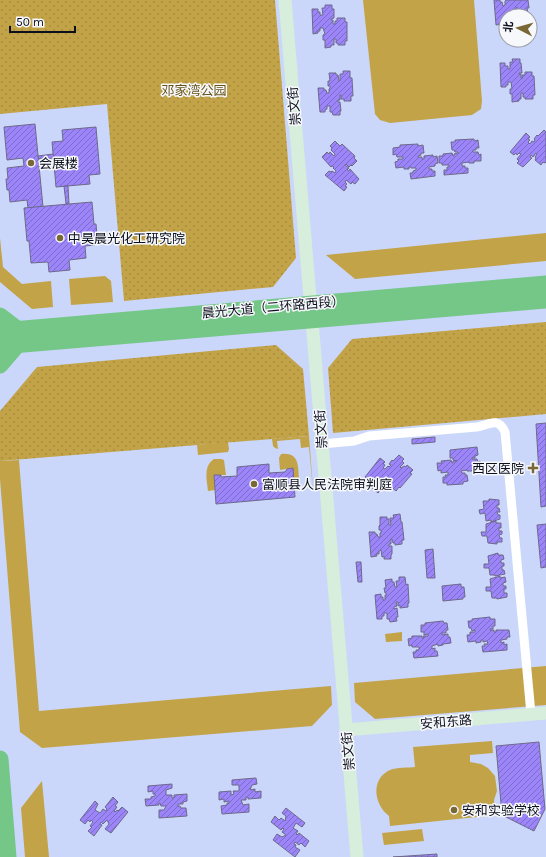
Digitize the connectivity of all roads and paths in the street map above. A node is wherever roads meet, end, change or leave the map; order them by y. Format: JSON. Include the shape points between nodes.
{"nodes":[{"id":1,"x":285,"y":0,"type":"edge"},
{"id":2,"x":546,"y":284,"type":"edge"},
{"id":3,"x":546,"y":300,"type":"edge"},
{"id":4,"x":312,"y":312,"type":"junction"},
{"id":5,"x":0,"y":316,"type":"edge"},
{"id":6,"x":0,"y":331,"type":"edge"},
{"id":7,"x":18,"y":337,"type":"junction"},
{"id":8,"x":0,"y":346,"type":"edge"},
{"id":9,"x":0,"y":365,"type":"edge"},
{"id":10,"x":322,"y":444,"type":"junction"},
{"id":11,"x":546,"y":713,"type":"edge"},
{"id":12,"x":531,"y":714,"type":"junction"},
{"id":13,"x":346,"y":730,"type":"junction"},
{"id":14,"x":0,"y":759,"type":"edge"},
{"id":15,"x":8,"y":857,"type":"edge"},
{"id":16,"x":357,"y":857,"type":"edge"}],
"edges":[{"from":1,"to":4,"type":"street","name":"崇文街"},
{"from":2,"to":4,"type":"highway","name":"晨光大道（二环路西段）"},
{"from":3,"to":4,"type":"highway","name":"晨光大道（二环路西段）"},
{"from":4,"to":7,"type":"highway","name":"晨光大道（二环路西段）"},
{"from":4,"to":10,"type":"street","name":"崇文街"},
{"from":5,"to":7,"type":"highway"},
{"from":6,"to":7,"type":"highway","name":"晨光大道（二环路西段）"},
{"from":7,"to":8,"type":"highway","name":"晨光大道（二环路西段）"},
{"from":7,"to":9,"type":"highway"},
{"from":10,"to":12,"type":"street","via":[[369,436],[477,427],[491,422],[503,427]]},
{"from":10,"to":13,"type":"street","name":"崇文街"},
{"from":11,"to":12,"type":"street","name":"安和东路"},
{"from":12,"to":13,"type":"street","name":"安和东路"},
{"from":13,"to":16,"type":"street","name":"崇文街"},
{"from":14,"to":15,"type":"highway"}]}
